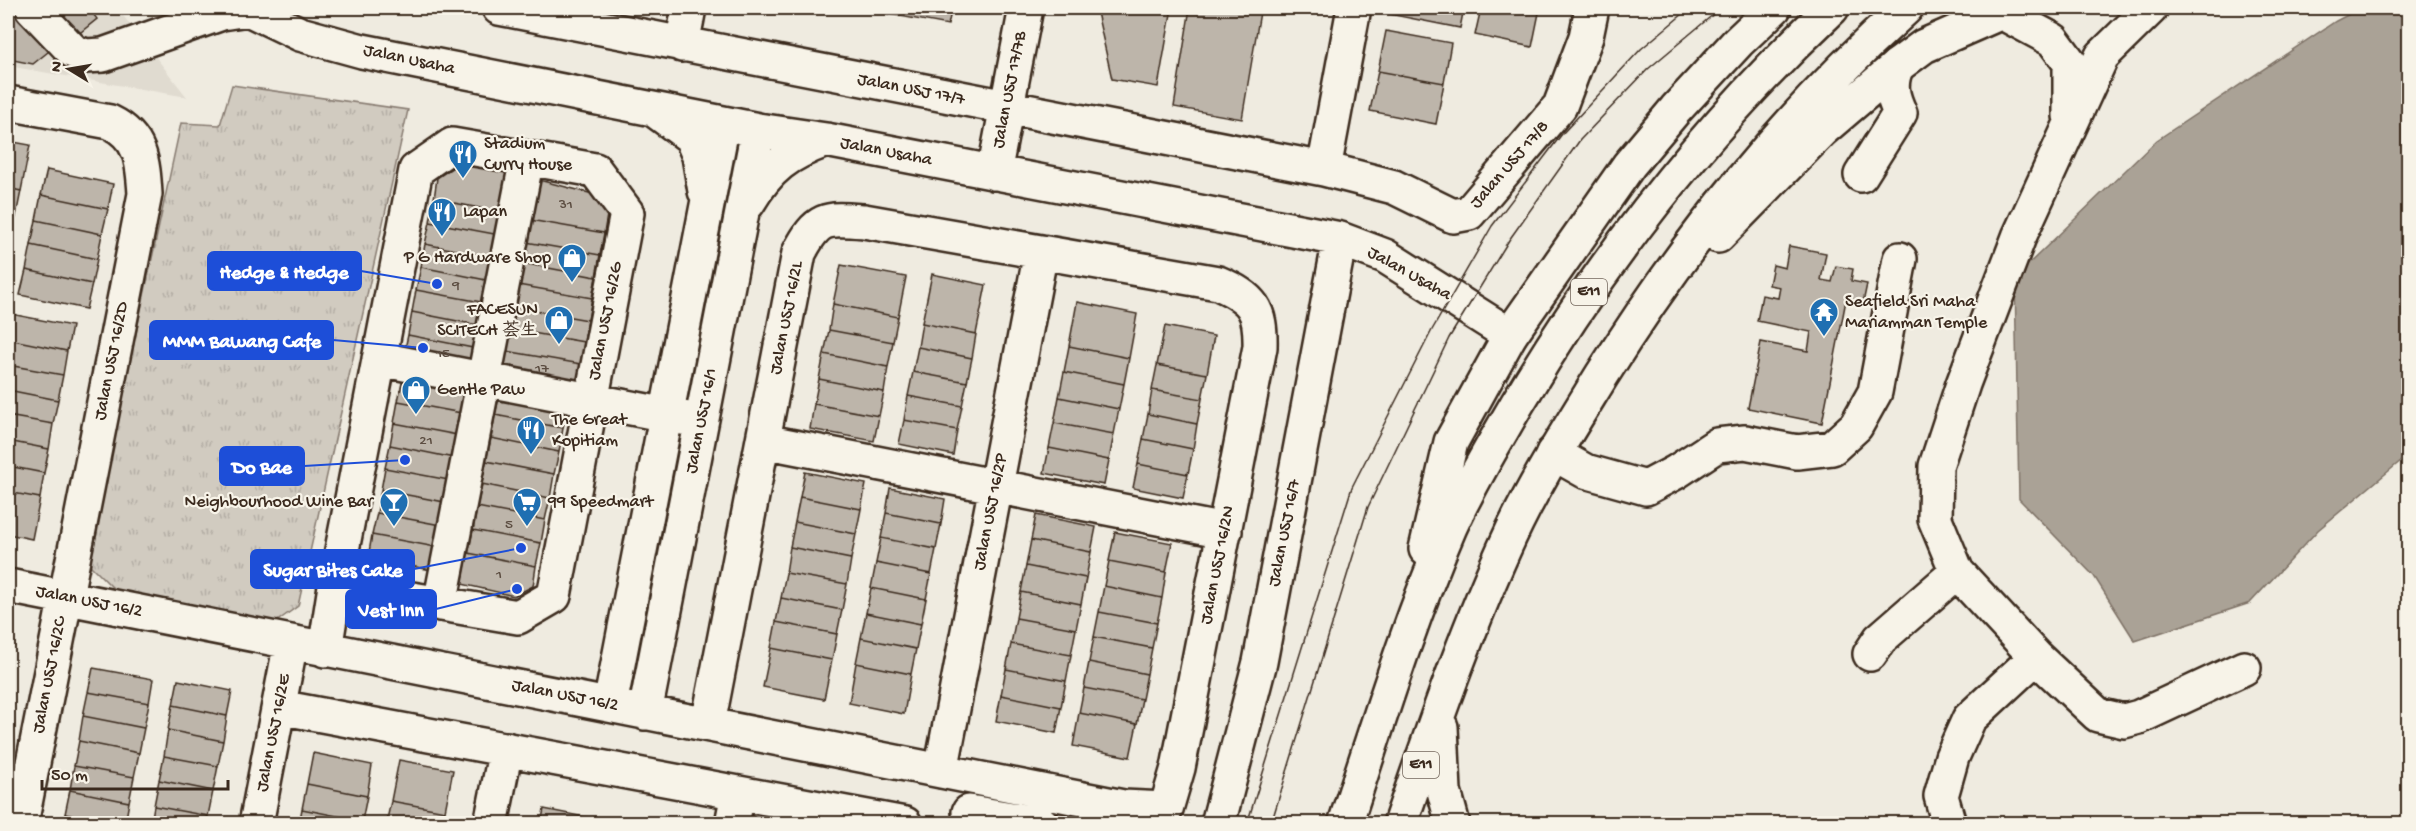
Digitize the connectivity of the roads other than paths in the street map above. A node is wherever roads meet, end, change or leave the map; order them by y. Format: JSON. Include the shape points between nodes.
{"nodes":[{"id":1,"x":32,"y":8,"type":"edge"},
{"id":2,"x":247,"y":8,"type":"edge"},
{"id":3,"x":499,"y":8,"type":"edge"},
{"id":4,"x":689,"y":8,"type":"edge"},
{"id":5,"x":1026,"y":8,"type":"edge"},
{"id":6,"x":1354,"y":8,"type":"edge"},
{"id":7,"x":1592,"y":8,"type":"edge"},
{"id":8,"x":1774,"y":8,"type":"edge"},
{"id":9,"x":1832,"y":8,"type":"edge"},
{"id":10,"x":1906,"y":8,"type":"edge"},
{"id":11,"x":2151,"y":8,"type":"edge"},
{"id":12,"x":2006,"y":10,"type":"edge"},
{"id":13,"x":682,"y":45,"type":"junction"},
{"id":14,"x":1878,"y":97,"type":"junction"},
{"id":15,"x":8,"y":103,"type":"edge"},
{"id":16,"x":1007,"y":108,"type":"junction"},
{"id":17,"x":654,"y":109,"type":"junction"},
{"id":18,"x":723,"y":123,"type":"junction"},
{"id":19,"x":2070,"y":124,"type":"junction"},
{"id":20,"x":758,"y":129,"type":"junction"},
{"id":21,"x":826,"y":140,"type":"junction"},
{"id":22,"x":527,"y":158,"type":"junction"},
{"id":23,"x":1324,"y":169,"type":"junction"},
{"id":24,"x":994,"y":173,"type":"junction"},
{"id":25,"x":1861,"y":175,"type":"dead end"},
{"id":26,"x":705,"y":214,"type":"junction"},
{"id":27,"x":742,"y":214,"type":"junction"},
{"id":28,"x":1340,"y":239,"type":"junction"},
{"id":29,"x":1041,"y":252,"type":"junction"},
{"id":30,"x":1900,"y":259,"type":"dead end"},
{"id":31,"x":1232,"y":289,"type":"joint"},
{"id":32,"x":1649,"y":301,"type":"junction"},
{"id":33,"x":1510,"y":335,"type":"junction"},
{"id":34,"x":380,"y":359,"type":"junction"},
{"id":35,"x":483,"y":379,"type":"junction"},
{"id":36,"x":590,"y":400,"type":"junction"},
{"id":37,"x":666,"y":415,"type":"junction"},
{"id":38,"x":702,"y":422,"type":"junction"},
{"id":39,"x":763,"y":441,"type":"junction"},
{"id":40,"x":1553,"y":453,"type":"junction"},
{"id":41,"x":996,"y":486,"type":"junction"},
{"id":42,"x":1225,"y":531,"type":"junction"},
{"id":43,"x":1957,"y":572,"type":"junction"},
{"id":44,"x":8,"y":585,"type":"edge"},
{"id":45,"x":335,"y":586,"type":"junction"},
{"id":46,"x":65,"y":597,"type":"junction"},
{"id":47,"x":440,"y":604,"type":"junction"},
{"id":48,"x":1412,"y":621,"type":"junction"},
{"id":49,"x":291,"y":642,"type":"junction"},
{"id":50,"x":325,"y":650,"type":"junction"},
{"id":51,"x":1870,"y":654,"type":"dead end"},
{"id":52,"x":2036,"y":657,"type":"junction"},
{"id":53,"x":2244,"y":668,"type":"dead end"},
{"id":54,"x":610,"y":705,"type":"junction"},
{"id":55,"x":279,"y":707,"type":"junction"},
{"id":56,"x":1441,"y":707,"type":"junction"},
{"id":57,"x":645,"y":712,"type":"junction"},
{"id":58,"x":708,"y":724,"type":"junction"},
{"id":59,"x":506,"y":749,"type":"junction"},
{"id":60,"x":941,"y":771,"type":"junction"},
{"id":61,"x":976,"y":778,"type":"junction"},
{"id":62,"x":1123,"y":807,"type":"joint"},
{"id":63,"x":735,"y":808,"type":"edge"},
{"id":64,"x":968,"y":818,"type":"edge"},
{"id":65,"x":21,"y":824,"type":"edge"},
{"id":66,"x":256,"y":824,"type":"edge"},
{"id":67,"x":491,"y":824,"type":"edge"},
{"id":68,"x":905,"y":824,"type":"edge"},
{"id":69,"x":1042,"y":824,"type":"edge"},
{"id":70,"x":1218,"y":824,"type":"edge"},
{"id":71,"x":1345,"y":824,"type":"edge"},
{"id":72,"x":1400,"y":824,"type":"edge"},
{"id":73,"x":1453,"y":824,"type":"edge"},
{"id":74,"x":1949,"y":824,"type":"edge"}],
"edges":[{"from":1,"to":2,"type":"main road","via":[[73,51],[85,56],[103,55],[222,13]]},
{"from":2,"to":17,"type":"main road","name":"Jalan Usaha","via":[[300,34],[363,51]]},
{"from":3,"to":13,"type":"main road","name":"Jalan USJ 17/7"},
{"from":4,"to":13,"type":"main road"},
{"from":5,"to":16,"type":"main road","name":"Jalan USJ 17/7B"},
{"from":6,"to":23,"type":"main road"},
{"from":7,"to":23,"type":"main road","name":"Jalan USJ 17/8","via":[[1586,38],[1560,106],[1470,213],[1453,216],[1394,187]]},
{"from":8,"to":33,"type":"main road","via":[[1707,75],[1629,165]]},
{"from":9,"to":48,"type":"main road","number":"E11","via":[[1758,81],[1699,148],[1585,298],[1485,459],[1451,525]]},
{"from":10,"to":32,"type":"main road","number":"E11","via":[[1868,42],[1760,156]]},
{"from":11,"to":19,"type":"main road","via":[[2102,56]]},
{"from":12,"to":14,"type":"main road","via":[[1924,46],[1897,66]]},
{"from":12,"to":19,"type":"main road","via":[[2054,40],[2070,63]]},
{"from":13,"to":16,"type":"main road","name":"Jalan USJ 17/7"},
{"from":14,"to":25,"type":"main road","via":[[1900,113]]},
{"from":14,"to":32,"type":"main road","via":[[1822,130],[1747,209]]},
{"from":15,"to":46,"type":"main road","name":"Jalan USJ 16/2D","via":[[110,122],[125,129],[135,141],[144,174],[145,194]]},
{"from":16,"to":23,"type":"main road","name":"Jalan USJ 17/7"},
{"from":16,"to":24,"type":"main road","name":"Jalan USJ 17/7B"},
{"from":17,"to":18,"type":"main road","name":"Jalan Usaha"},
{"from":17,"to":26,"type":"main road","via":[[691,137],[705,181]]},
{"from":18,"to":20,"type":"main road","name":"Jalan Usaha"},
{"from":18,"to":26,"type":"main road","name":"Jalan USJ 16/1"},
{"from":19,"to":43,"type":"main road","via":[[2019,237],[1936,466],[1935,519]]},
{"from":20,"to":21,"type":"main road","name":"Jalan Usaha"},
{"from":20,"to":27,"type":"main road","name":"Jalan USJ 16/1"},
{"from":21,"to":24,"type":"main road","name":"Jalan Usaha"},
{"from":21,"to":27,"type":"main road","via":[[777,164],[762,180]]},
{"from":22,"to":34,"type":"main road","via":[[452,145],[416,170]]},
{"from":22,"to":35,"type":"main road"},
{"from":22,"to":36,"type":"main road","name":"Jalan USJ 16/2G","via":[[595,170],[627,213]]},
{"from":24,"to":28,"type":"main road","name":"Jalan Usaha"},
{"from":26,"to":37,"type":"main road","name":"Jalan USJ 16/1"},
{"from":27,"to":38,"type":"main road","name":"Jalan USJ 16/1"},
{"from":28,"to":33,"type":"main road","name":"Jalan Usaha","via":[[1385,256]]},
{"from":28,"to":70,"type":"main road","name":"Jalan USJ 16/7","via":[[1260,662]]},
{"from":29,"to":31,"type":"main road","name":"Jalan USJ 16/2L","via":[[1218,283]]},
{"from":29,"to":39,"type":"main road","name":"Jalan USJ 16/2L","via":[[864,220],[832,219],[811,230],[799,253]]},
{"from":29,"to":41,"type":"main road","name":"Jalan USJ 16/2P"},
{"from":30,"to":40,"type":"main road","via":[[1875,392],[1856,426],[1832,447],[1797,452],[1745,441],[1717,444],[1646,488],[1585,471]]},
{"from":31,"to":42,"type":"main road","name":"Jalan USJ 16/2N","via":[[1257,312],[1261,328]]},
{"from":32,"to":40,"type":"main road","number":"E11"},
{"from":33,"to":48,"type":"main road","via":[[1451,442]]},
{"from":34,"to":35,"type":"main road"},
{"from":34,"to":45,"type":"main road"},
{"from":35,"to":36,"type":"main road"},
{"from":35,"to":47,"type":"main road"},
{"from":36,"to":37,"type":"main road"},
{"from":36,"to":47,"type":"main road","name":"Jalan USJ 16/2G","via":[[554,596],[518,617]]},
{"from":37,"to":38,"type":"main road"},
{"from":37,"to":54,"type":"main road","name":"Jalan USJ 16/1"},
{"from":38,"to":57,"type":"main road","name":"Jalan USJ 16/1"},
{"from":39,"to":41,"type":"main road"},
{"from":39,"to":58,"type":"main road","name":"Jalan USJ 16/2L"},
{"from":40,"to":56,"type":"main road","number":"E11","via":[[1504,549]]},
{"from":41,"to":42,"type":"main road"},
{"from":41,"to":60,"type":"main road","name":"Jalan USJ 16/2P"},
{"from":42,"to":62,"type":"main road","name":"Jalan USJ 16/2N","via":[[1178,768],[1166,809]]},
{"from":43,"to":51,"type":"main road","via":[[1880,639]]},
{"from":43,"to":52,"type":"main road"},
{"from":44,"to":46,"type":"main road","name":"Jalan USJ 16/2"},
{"from":45,"to":47,"type":"main road","name":"Jalan USJ 16/2G"},
{"from":45,"to":50,"type":"main road"},
{"from":46,"to":49,"type":"main road","name":"Jalan USJ 16/2"},
{"from":46,"to":65,"type":"main road","name":"Jalan USJ 16/2C"},
{"from":48,"to":71,"type":"main road","number":"E11"},
{"from":49,"to":50,"type":"main road","name":"Jalan USJ 16/2"},
{"from":49,"to":55,"type":"main road","name":"Jalan USJ 16/2E"},
{"from":50,"to":54,"type":"main road","name":"Jalan USJ 16/2"},
{"from":52,"to":53,"type":"main road","via":[[2098,715],[2124,721]]},
{"from":52,"to":74,"type":"main road","via":[[1969,719],[1941,796]]},
{"from":54,"to":57,"type":"main road","name":"Jalan USJ 16/2"},
{"from":55,"to":59,"type":"main road"},
{"from":55,"to":66,"type":"main road","name":"Jalan USJ 16/2E"},
{"from":56,"to":72,"type":"main road","number":"E11"},
{"from":56,"to":73,"type":"main road","via":[[1444,791]]},
{"from":57,"to":58,"type":"main road","name":"Jalan USJ 16/2"},
{"from":58,"to":60,"type":"main road","name":"Jalan USJ 16/2"},
{"from":59,"to":63,"type":"main road"},
{"from":59,"to":67,"type":"main road"},
{"from":60,"to":61,"type":"main road","name":"Jalan USJ 16/2"},
{"from":61,"to":62,"type":"main road","name":"Jalan USJ 16/2"},
{"from":61,"to":64,"type":"main road"},
{"from":63,"to":68,"type":"main road"},
{"from":64,"to":69,"type":"main road"}]}
